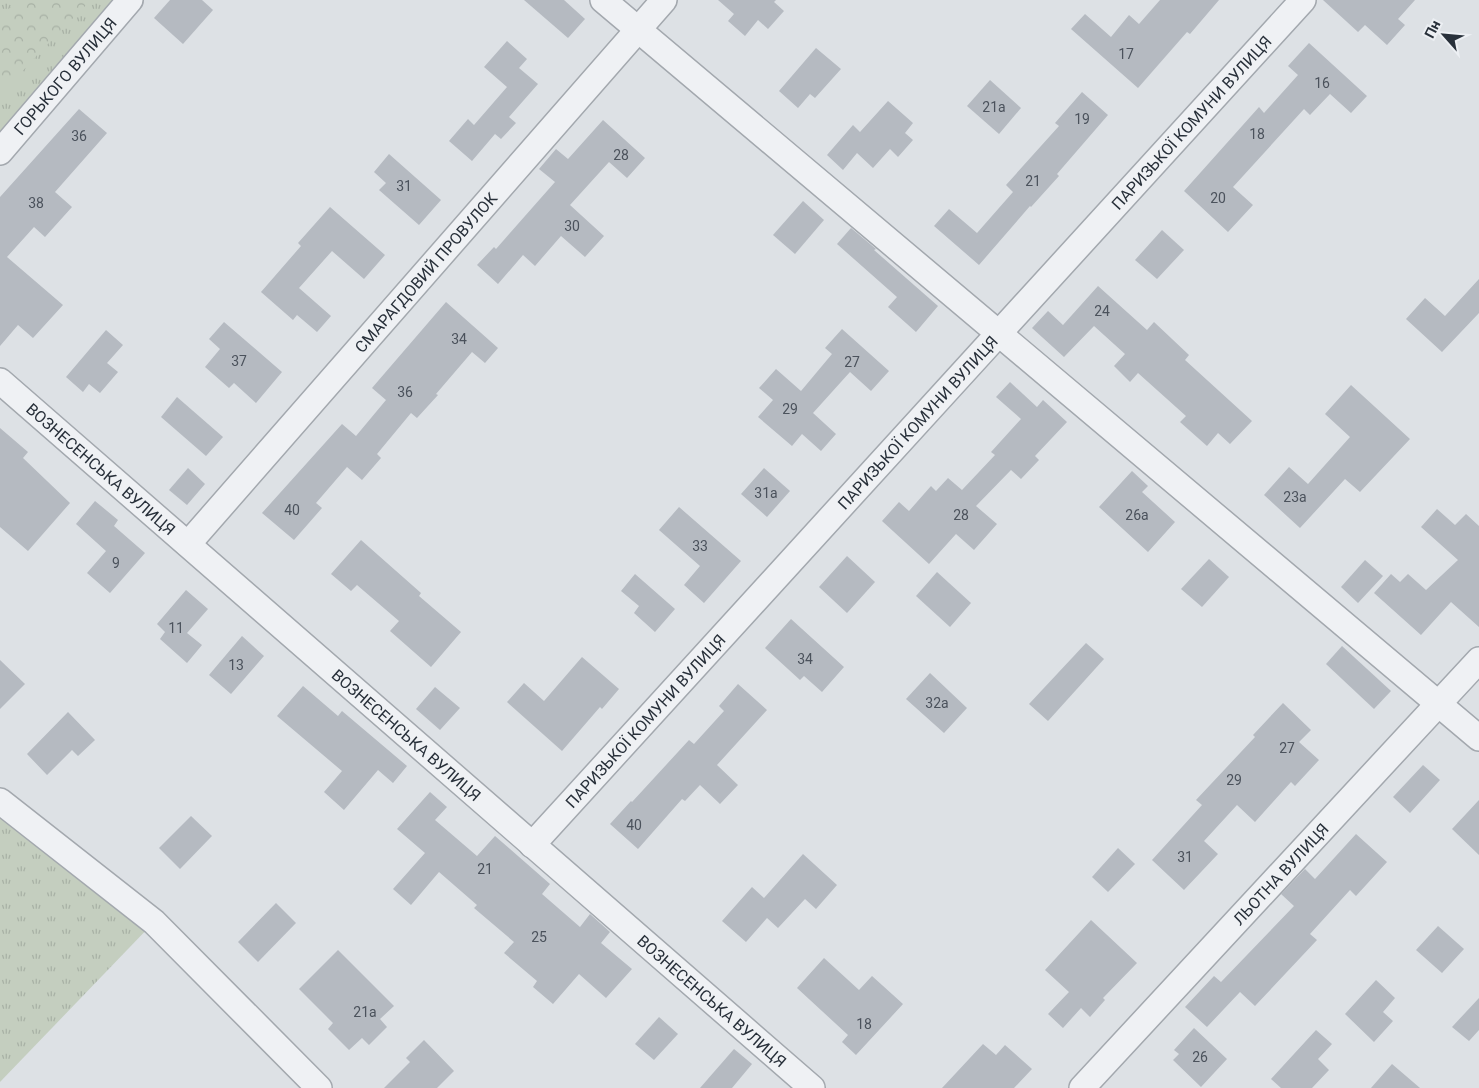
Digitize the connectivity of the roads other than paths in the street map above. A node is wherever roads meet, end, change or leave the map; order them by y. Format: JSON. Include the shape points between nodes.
{"nodes":[{"id":1,"x":130,"y":0,"type":"edge"},
{"id":2,"x":603,"y":0,"type":"edge"},
{"id":3,"x":664,"y":0,"type":"edge"},
{"id":4,"x":1303,"y":0,"type":"edge"},
{"id":5,"x":638,"y":30,"type":"junction"},
{"id":6,"x":0,"y":152,"type":"edge"},
{"id":7,"x":998,"y":333,"type":"junction"},
{"id":8,"x":0,"y":381,"type":"edge"},
{"id":9,"x":188,"y":544,"type":"junction"},
{"id":10,"x":1479,"y":660,"type":"edge"},
{"id":11,"x":1438,"y":704,"type":"junction"},
{"id":12,"x":1479,"y":738,"type":"edge"},
{"id":13,"x":0,"y":801,"type":"edge"},
{"id":14,"x":532,"y":844,"type":"junction"},
{"id":15,"x":319,"y":1088,"type":"edge"},
{"id":16,"x":812,"y":1088,"type":"edge"},
{"id":17,"x":1082,"y":1088,"type":"edge"}],
"edges":[{"from":1,"to":6,"type":"street","name":"ГОРЬКОГО ВУЛИЦЯ"},
{"from":2,"to":5,"type":"street"},
{"from":3,"to":5,"type":"street","name":"СМАРАГДОВИЙ ПРОВУЛОК"},
{"from":4,"to":7,"type":"street","name":"ПАРИЗЬКОЇ КОМУНИ ВУЛИЦЯ"},
{"from":5,"to":7,"type":"street"},
{"from":5,"to":9,"type":"street","name":"СМАРАГДОВИЙ ПРОВУЛОК"},
{"from":7,"to":11,"type":"street"},
{"from":7,"to":14,"type":"street","name":"ПАРИЗЬКОЇ КОМУНИ ВУЛИЦЯ"},
{"from":8,"to":9,"type":"street","name":"ВОЗНЕСЕНСЬКА ВУЛИЦЯ"},
{"from":9,"to":14,"type":"street","name":"ВОЗНЕСЕНСЬКА ВУЛИЦЯ"},
{"from":10,"to":11,"type":"street","name":"ЛЬОТНА ВУЛИЦЯ"},
{"from":11,"to":12,"type":"street"},
{"from":11,"to":17,"type":"street","name":"ЛЬОТНА ВУЛИЦЯ"},
{"from":13,"to":15,"type":"street","via":[[154,922]]},
{"from":14,"to":16,"type":"street","name":"ВОЗНЕСЕНСЬКА ВУЛИЦЯ"}]}
